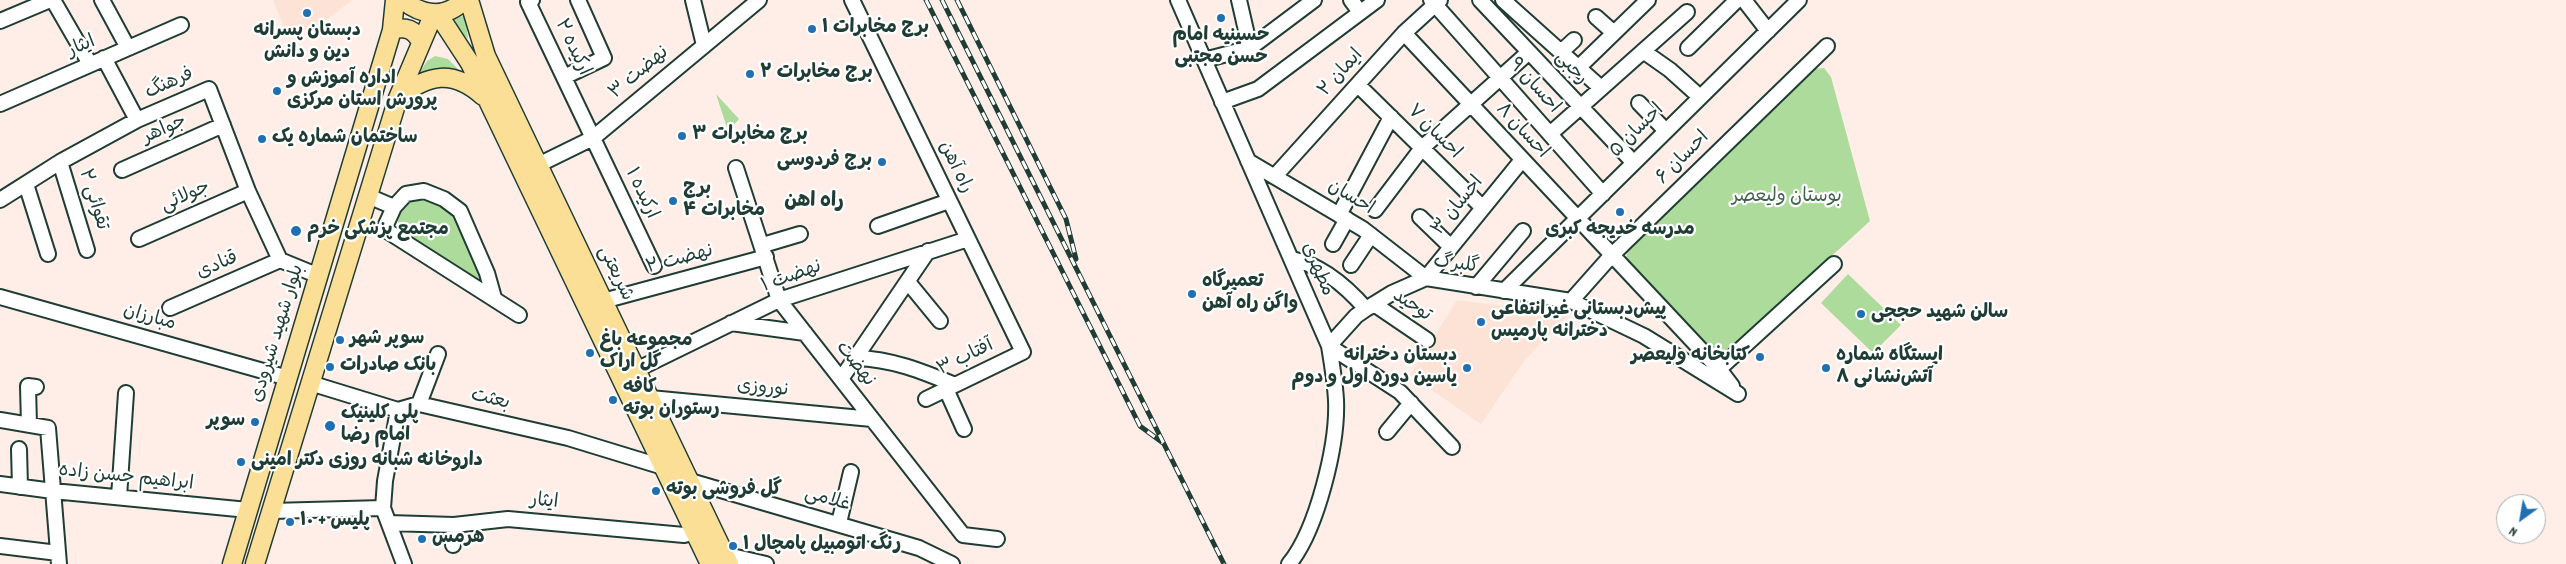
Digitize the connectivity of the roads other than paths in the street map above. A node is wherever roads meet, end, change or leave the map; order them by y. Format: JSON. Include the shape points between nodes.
{"nodes":[{"id":1,"x":51,"y":0,"type":"edge"},
{"id":2,"x":102,"y":0,"type":"edge"},
{"id":3,"x":395,"y":0,"type":"edge"},
{"id":4,"x":403,"y":0,"type":"edge"},
{"id":5,"x":464,"y":0,"type":"edge"},
{"id":6,"x":469,"y":0,"type":"edge"},
{"id":7,"x":578,"y":0,"type":"edge"},
{"id":8,"x":693,"y":0,"type":"edge"},
{"id":9,"x":759,"y":0,"type":"edge"},
{"id":10,"x":852,"y":0,"type":"edge"},
{"id":11,"x":1178,"y":0,"type":"edge"},
{"id":12,"x":1239,"y":0,"type":"edge"},
{"id":13,"x":1314,"y":0,"type":"edge"},
{"id":14,"x":1351,"y":0,"type":"edge"},
{"id":15,"x":1377,"y":0,"type":"edge"},
{"id":16,"x":1480,"y":0,"type":"edge"},
{"id":17,"x":1648,"y":0,"type":"edge"},
{"id":18,"x":1737,"y":0,"type":"edge"},
{"id":19,"x":1744,"y":0,"type":"edge"},
{"id":20,"x":1799,"y":0,"type":"edge"},
{"id":21,"x":530,"y":1,"type":"edge"},
{"id":22,"x":1505,"y":1,"type":"edge"},
{"id":23,"x":1435,"y":2,"type":"edge"},
{"id":24,"x":1360,"y":12,"type":"junction"},
{"id":25,"x":1687,"y":12,"type":"dead end"},
{"id":26,"x":436,"y":13,"type":"junction"},
{"id":27,"x":2,"y":16,"type":"edge"},
{"id":28,"x":1596,"y":18,"type":"dead end"},
{"id":29,"x":181,"y":25,"type":"dead end"},
{"id":30,"x":392,"y":30,"type":"junction"},
{"id":31,"x":1768,"y":31,"type":"junction"},
{"id":32,"x":1404,"y":33,"type":"junction"},
{"id":33,"x":1614,"y":33,"type":"junction"},
{"id":34,"x":1574,"y":40,"type":"dead end"},
{"id":35,"x":420,"y":42,"type":"junction"},
{"id":36,"x":704,"y":45,"type":"junction"},
{"id":37,"x":1827,"y":46,"type":"dead end"},
{"id":38,"x":128,"y":48,"type":"junction"},
{"id":39,"x":1250,"y":48,"type":"junction"},
{"id":40,"x":1688,"y":48,"type":"dead end"},
{"id":41,"x":1643,"y":51,"type":"junction"},
{"id":42,"x":1529,"y":52,"type":"junction"},
{"id":43,"x":1561,"y":52,"type":"junction"},
{"id":44,"x":486,"y":56,"type":"junction"},
{"id":45,"x":104,"y":58,"type":"junction"},
{"id":46,"x":1204,"y":60,"type":"junction"},
{"id":47,"x":470,"y":63,"type":"junction"},
{"id":48,"x":90,"y":64,"type":"junction"},
{"id":49,"x":1579,"y":67,"type":"junction"},
{"id":50,"x":564,"y":77,"type":"junction"},
{"id":51,"x":1500,"y":79,"type":"junction"},
{"id":52,"x":1358,"y":85,"type":"junction"},
{"id":53,"x":1602,"y":88,"type":"junction"},
{"id":54,"x":1700,"y":97,"type":"junction"},
{"id":55,"x":398,"y":98,"type":"junction"},
{"id":56,"x":488,"y":100,"type":"junction"},
{"id":57,"x":1222,"y":102,"type":"junction"},
{"id":58,"x":1639,"y":102,"type":"dead end"},
{"id":59,"x":0,"y":104,"type":"edge"},
{"id":60,"x":1470,"y":104,"type":"junction"},
{"id":61,"x":1580,"y":107,"type":"junction"},
{"id":62,"x":1391,"y":117,"type":"junction"},
{"id":63,"x":137,"y":120,"type":"junction"},
{"id":64,"x":223,"y":125,"type":"junction"},
{"id":65,"x":1666,"y":131,"type":"junction"},
{"id":66,"x":1550,"y":134,"type":"junction"},
{"id":67,"x":593,"y":138,"type":"junction"},
{"id":68,"x":1422,"y":148,"type":"junction"},
{"id":69,"x":1522,"y":160,"type":"junction"},
{"id":70,"x":1248,"y":161,"type":"junction"},
{"id":71,"x":60,"y":162,"type":"junction"},
{"id":72,"x":1634,"y":163,"type":"junction"},
{"id":73,"x":538,"y":165,"type":"junction"},
{"id":74,"x":736,"y":168,"type":"dead end"},
{"id":75,"x":122,"y":170,"type":"dead end"},
{"id":76,"x":1275,"y":176,"type":"junction"},
{"id":77,"x":26,"y":184,"type":"junction"},
{"id":78,"x":248,"y":191,"type":"junction"},
{"id":79,"x":1603,"y":194,"type":"junction"},
{"id":80,"x":368,"y":196,"type":"junction"},
{"id":81,"x":0,"y":200,"type":"edge"},
{"id":82,"x":949,"y":201,"type":"junction"},
{"id":83,"x":394,"y":207,"type":"junction"},
{"id":84,"x":1482,"y":207,"type":"junction"},
{"id":85,"x":1375,"y":210,"type":"dead end"},
{"id":86,"x":1343,"y":217,"type":"junction"},
{"id":87,"x":1420,"y":217,"type":"dead end"},
{"id":88,"x":1577,"y":220,"type":"junction"},
{"id":89,"x":878,"y":226,"type":"dead end"},
{"id":90,"x":1523,"y":231,"type":"dead end"},
{"id":91,"x":800,"y":234,"type":"dead end"},
{"id":92,"x":1371,"y":235,"type":"junction"},
{"id":93,"x":139,"y":239,"type":"dead end"},
{"id":94,"x":968,"y":239,"type":"junction"},
{"id":95,"x":1333,"y":244,"type":"dead end"},
{"id":96,"x":1451,"y":246,"type":"junction"},
{"id":97,"x":87,"y":250,"type":"dead end"},
{"id":98,"x":764,"y":251,"type":"junction"},
{"id":99,"x":928,"y":251,"type":"junction"},
{"id":100,"x":48,"y":254,"type":"dead end"},
{"id":101,"x":1611,"y":256,"type":"junction"},
{"id":102,"x":1292,"y":259,"type":"junction"},
{"id":103,"x":280,"y":260,"type":"junction"},
{"id":104,"x":1834,"y":264,"type":"dead end"},
{"id":105,"x":1350,"y":265,"type":"dead end"},
{"id":106,"x":654,"y":266,"type":"dead end"},
{"id":107,"x":319,"y":276,"type":"junction"},
{"id":108,"x":1426,"y":278,"type":"junction"},
{"id":109,"x":908,"y":282,"type":"junction"},
{"id":110,"x":1476,"y":287,"type":"junction"},
{"id":111,"x":1504,"y":291,"type":"junction"},
{"id":112,"x":0,"y":298,"type":"edge"},
{"id":113,"x":494,"y":298,"type":"junction"},
{"id":114,"x":603,"y":300,"type":"junction"},
{"id":115,"x":779,"y":300,"type":"junction"},
{"id":116,"x":1571,"y":301,"type":"junction"},
{"id":117,"x":1370,"y":306,"type":"junction"},
{"id":118,"x":170,"y":308,"type":"dead end"},
{"id":119,"x":519,"y":315,"type":"dead end"},
{"id":120,"x":940,"y":320,"type":"dead end"},
{"id":121,"x":731,"y":323,"type":"junction"},
{"id":122,"x":805,"y":333,"type":"junction"},
{"id":123,"x":1427,"y":340,"type":"dead end"},
{"id":124,"x":1329,"y":346,"type":"junction"},
{"id":125,"x":1022,"y":352,"type":"joint"},
{"id":126,"x":438,"y":354,"type":"dead end"},
{"id":127,"x":856,"y":358,"type":"junction"},
{"id":128,"x":1719,"y":369,"type":"junction"},
{"id":129,"x":636,"y":370,"type":"junction"},
{"id":130,"x":288,"y":378,"type":"junction"},
{"id":131,"x":841,"y":379,"type":"junction"},
{"id":132,"x":310,"y":383,"type":"junction"},
{"id":133,"x":36,"y":386,"type":"dead end"},
{"id":134,"x":950,"y":387,"type":"junction"},
{"id":135,"x":126,"y":393,"type":"dead end"},
{"id":136,"x":1738,"y":394,"type":"joint"},
{"id":137,"x":650,"y":398,"type":"junction"},
{"id":138,"x":926,"y":399,"type":"dead end"},
{"id":139,"x":1411,"y":403,"type":"junction"},
{"id":140,"x":419,"y":404,"type":"junction"},
{"id":141,"x":398,"y":410,"type":"junction"},
{"id":142,"x":872,"y":419,"type":"junction"},
{"id":143,"x":0,"y":420,"type":"edge"},
{"id":144,"x":29,"y":425,"type":"junction"},
{"id":145,"x":964,"y":429,"type":"dead end"},
{"id":146,"x":1387,"y":432,"type":"dead end"},
{"id":147,"x":1452,"y":447,"type":"dead end"},
{"id":148,"x":19,"y":449,"type":"dead end"},
{"id":149,"x":663,"y":467,"type":"junction"},
{"id":150,"x":851,"y":472,"type":"dead end"},
{"id":151,"x":690,"y":481,"type":"junction"},
{"id":152,"x":0,"y":484,"type":"edge"},
{"id":153,"x":20,"y":487,"type":"junction"},
{"id":154,"x":53,"y":491,"type":"junction"},
{"id":155,"x":119,"y":497,"type":"junction"},
{"id":156,"x":383,"y":508,"type":"junction"},
{"id":157,"x":248,"y":510,"type":"junction"},
{"id":158,"x":271,"y":511,"type":"junction"},
{"id":159,"x":389,"y":523,"type":"junction"},
{"id":160,"x":839,"y":523,"type":"junction"},
{"id":161,"x":454,"y":525,"type":"junction"},
{"id":162,"x":694,"y":532,"type":"junction"},
{"id":163,"x":997,"y":539,"type":"dead end"},
{"id":164,"x":453,"y":545,"type":"dead end"},
{"id":165,"x":0,"y":546,"type":"edge"},
{"id":166,"x":58,"y":558,"type":"edge"},
{"id":167,"x":728,"y":561,"type":"edge"},
{"id":168,"x":232,"y":564,"type":"edge"},
{"id":169,"x":255,"y":564,"type":"edge"},
{"id":170,"x":404,"y":564,"type":"edge"},
{"id":171,"x":710,"y":564,"type":"edge"},
{"id":172,"x":766,"y":564,"type":"edge"},
{"id":173,"x":952,"y":564,"type":"edge"},
{"id":174,"x":1289,"y":564,"type":"edge"}],
"edges":[{"from":1,"to":27,"type":"street"},
{"from":1,"to":48,"type":"street"},
{"from":2,"to":38,"type":"street","name":"ایثار"},
{"from":3,"to":30,"type":"main road","name":"بلوار شهید شیرودی"},
{"from":4,"to":26,"type":"main road","via":[[413,8]]},
{"from":5,"to":26,"type":"main road","via":[[449,11]]},
{"from":6,"to":44,"type":"main road","name":"شریعتی"},
{"from":7,"to":50,"type":"street","via":[[604,58]]},
{"from":8,"to":36,"type":"street"},
{"from":9,"to":36,"type":"street","name":"نهضت ۳"},
{"from":10,"to":82,"type":"street","name":"راه آهن"},
{"from":11,"to":46,"type":"street","name":"مطهری"},
{"from":12,"to":39,"type":"street"},
{"from":13,"to":39,"type":"street"},
{"from":14,"to":24,"type":"street"},
{"from":15,"to":24,"type":"street"},
{"from":16,"to":42,"type":"street","name":"رجبی"},
{"from":17,"to":33,"type":"street"},
{"from":18,"to":40,"type":"street"},
{"from":19,"to":31,"type":"street"},
{"from":20,"to":31,"type":"street","name":"احسان ۵"},
{"from":21,"to":50,"type":"street","name":"ارکیده ۲"},
{"from":22,"to":43,"type":"street","name":"رجبی"},
{"from":23,"to":32,"type":"street","name":"ایمان ۲"},
{"from":23,"to":51,"type":"street","name":"احسان ۹"},
{"from":24,"to":57,"type":"street","via":[[1258,89]]},
{"from":25,"to":41,"type":"street"},
{"from":26,"to":35,"type":"main road"},
{"from":26,"to":47,"type":"main road","name":"شریعتی"},
{"from":28,"to":33,"type":"street"},
{"from":29,"to":38,"type":"street"},
{"from":30,"to":35,"type":"main road","via":[[410,29]]},
{"from":30,"to":107,"type":"main road","name":"بلوار شهید شیرودی"},
{"from":31,"to":54,"type":"street","name":"احسان ۵"},
{"from":32,"to":52,"type":"street","name":"ایمان ۲"},
{"from":32,"to":60,"type":"street","name":"احسان ۸"},
{"from":33,"to":49,"type":"street"},
{"from":34,"to":43,"type":"street"},
{"from":35,"to":55,"type":"main road"},
{"from":36,"to":67,"type":"street","name":"نهضت ۳"},
{"from":37,"to":101,"type":"street","name":"احسان ۶"},
{"from":38,"to":45,"type":"street","name":"ایثار"},
{"from":39,"to":46,"type":"street"},
{"from":41,"to":53,"type":"street"},
{"from":41,"to":54,"type":"street"},
{"from":42,"to":51,"type":"street"},
{"from":42,"to":61,"type":"street","name":"رجبی"},
{"from":43,"to":49,"type":"street","name":"رجبی"},
{"from":44,"to":47,"type":"main road","via":[[475,52]]},
{"from":44,"to":73,"type":"main road","name":"شریعتی"},
{"from":45,"to":48,"type":"street","name":"ایثار"},
{"from":45,"to":63,"type":"street"},
{"from":46,"to":57,"type":"street","name":"مطهری"},
{"from":47,"to":56,"type":"main road","name":"شریعتی"},
{"from":48,"to":59,"type":"street","name":"ایثار"},
{"from":49,"to":53,"type":"street","name":"رجبی"},
{"from":50,"to":67,"type":"street","name":"ارکیده ۲"},
{"from":51,"to":60,"type":"street"},
{"from":51,"to":66,"type":"street","name":"احسان ۹"},
{"from":52,"to":62,"type":"street","name":"احسان ۷"},
{"from":52,"to":76,"type":"street","name":"ایمان ۲"},
{"from":53,"to":61,"type":"street"},
{"from":54,"to":65,"type":"street","name":"احسان ۵"},
{"from":55,"to":56,"type":"main road","via":[[411,87],[440,77],[454,78],[472,86]]},
{"from":55,"to":80,"type":"main road"},
{"from":56,"to":149,"type":"main road","name":"شریعتی"},
{"from":57,"to":70,"type":"street","name":"مطهری"},
{"from":58,"to":65,"type":"street"},
{"from":60,"to":68,"type":"street"},
{"from":60,"to":69,"type":"street","name":"احسان ۸"},
{"from":61,"to":66,"type":"street"},
{"from":61,"to":72,"type":"street","name":"رجبی"},
{"from":62,"to":68,"type":"street","name":"احسان ۷"},
{"from":62,"to":86,"type":"street"},
{"from":63,"to":64,"type":"street","name":"فرهنگ","via":[[209,89]]},
{"from":63,"to":71,"type":"street","name":"فرهنگ"},
{"from":64,"to":75,"type":"street","name":"جواهر"},
{"from":64,"to":78,"type":"street","name":"فرهنگ"},
{"from":65,"to":72,"type":"street","name":"احسان ۵"},
{"from":66,"to":79,"type":"street","name":"احسان ۹"},
{"from":67,"to":73,"type":"street","name":"نهضت ۳"},
{"from":67,"to":106,"type":"street","name":"ارکیده ۱"},
{"from":68,"to":84,"type":"street","name":"احسان ۷"},
{"from":68,"to":85,"type":"street"},
{"from":69,"to":84,"type":"street","name":"احسان ۳"},
{"from":69,"to":88,"type":"street","name":"احسان ۸"},
{"from":70,"to":76,"type":"street","name":"احسان"},
{"from":70,"to":102,"type":"street","name":"مطهری"},
{"from":71,"to":77,"type":"street","name":"فرهنگ"},
{"from":71,"to":97,"type":"street","name":"تقوائی ۲"},
{"from":72,"to":79,"type":"street","name":"احسان ۵"},
{"from":73,"to":114,"type":"main road","name":"شریعتی"},
{"from":74,"to":98,"type":"street","name":"نهضت"},
{"from":76,"to":86,"type":"street","name":"احسان"},
{"from":77,"to":81,"type":"street","name":"فرهنگ"},
{"from":77,"to":100,"type":"street"},
{"from":78,"to":93,"type":"street","name":"جولائی"},
{"from":78,"to":103,"type":"street","name":"فرهنگ"},
{"from":79,"to":88,"type":"street","name":"احسان ۵"},
{"from":80,"to":83,"type":"street"},
{"from":80,"to":132,"type":"main road"},
{"from":82,"to":89,"type":"street"},
{"from":82,"to":94,"type":"street","name":"راه آهن"},
{"from":83,"to":113,"type":"street","via":[[384,230]]},
{"from":83,"to":113,"type":"street","via":[[406,194],[424,191],[444,198],[460,211],[487,273]]},
{"from":84,"to":96,"type":"street","name":"احسان ۳"},
{"from":86,"to":92,"type":"street","name":"احسان"},
{"from":86,"to":95,"type":"street"},
{"from":87,"to":96,"type":"street"},
{"from":88,"to":101,"type":"street","name":"احسان ۸"},
{"from":88,"to":111,"type":"street","name":"احسان ۵"},
{"from":90,"to":110,"type":"street"},
{"from":91,"to":98,"type":"street","name":"نهضت ۲"},
{"from":92,"to":105,"type":"street"},
{"from":92,"to":108,"type":"street","name":"احسان"},
{"from":94,"to":99,"type":"street","name":"نهضت ۱"},
{"from":94,"to":125,"type":"street","name":"راه آهن"},
{"from":96,"to":108,"type":"street","name":"احسان ۳"},
{"from":98,"to":114,"type":"street","name":"نهضت ۲"},
{"from":98,"to":115,"type":"street","name":"نهضت"},
{"from":99,"to":109,"type":"street"},
{"from":99,"to":115,"type":"street","name":"نهضت ۱"},
{"from":101,"to":116,"type":"street","name":"احسان ۶"},
{"from":101,"to":128,"type":"street","name":"احسان ۸"},
{"from":102,"to":117,"type":"street","name":"توحید","via":[[1305,262],[1336,279]]},
{"from":102,"to":124,"type":"street","name":"مطهری"},
{"from":103,"to":107,"type":"street"},
{"from":103,"to":118,"type":"street","name":"قنادی"},
{"from":104,"to":128,"type":"street"},
{"from":107,"to":130,"type":"main road","name":"بلوار شهید شیرودی"},
{"from":108,"to":110,"type":"street","name":"گلبرگ"},
{"from":108,"to":117,"type":"street","name":"گلبرگ"},
{"from":109,"to":120,"type":"street"},
{"from":109,"to":127,"type":"street"},
{"from":110,"to":111,"type":"street","name":"گلبرگ"},
{"from":111,"to":116,"type":"street","name":"گلبرگ"},
{"from":112,"to":130,"type":"street","name":"مبارزان"},
{"from":113,"to":119,"type":"street"},
{"from":114,"to":129,"type":"main road","name":"شریعتی"},
{"from":115,"to":121,"type":"street","name":"نهضت ۱"},
{"from":115,"to":122,"type":"street","name":"نهضت"},
{"from":116,"to":136,"type":"street","name":"گلبرگ","via":[[1644,336]]},
{"from":117,"to":123,"type":"street","name":"توحید"},
{"from":117,"to":124,"type":"street","name":"گلبرگ","via":[[1356,316]]},
{"from":121,"to":122,"type":"street"},
{"from":121,"to":129,"type":"street","name":"نهضت ۱"},
{"from":122,"to":131,"type":"street","name":"نهضت"},
{"from":124,"to":139,"type":"street","via":[[1400,392]]},
{"from":124,"to":174,"type":"street","name":"مطهری","via":[[1336,402],[1331,451],[1310,527]]},
{"from":125,"to":134,"type":"street","name":"آفتاب ۳"},
{"from":126,"to":140,"type":"street"},
{"from":127,"to":131,"type":"street"},
{"from":127,"to":134,"type":"street","via":[[911,367]]},
{"from":128,"to":136,"type":"street","name":"احسان ۸"},
{"from":129,"to":137,"type":"main road","name":"شریعتی"},
{"from":130,"to":157,"type":"main road","name":"بلوار شهید شیرودی"},
{"from":131,"to":142,"type":"street","name":"نهضت"},
{"from":132,"to":141,"type":"street"},
{"from":132,"to":158,"type":"main road"},
{"from":133,"to":144,"type":"street","via":[[28,386]]},
{"from":134,"to":138,"type":"street","name":"آفتاب ۳"},
{"from":134,"to":145,"type":"street"},
{"from":135,"to":155,"type":"street"},
{"from":137,"to":142,"type":"street","name":"نوروزی"},
{"from":137,"to":151,"type":"main road","name":"شریعتی"},
{"from":139,"to":146,"type":"street"},
{"from":139,"to":147,"type":"street"},
{"from":140,"to":141,"type":"street","name":"بعثت"},
{"from":140,"to":149,"type":"street","name":"بعثت","via":[[568,438]]},
{"from":141,"to":156,"type":"street"},
{"from":142,"to":163,"type":"street","name":"نهضت","via":[[963,535]]},
{"from":143,"to":144,"type":"street"},
{"from":144,"to":154,"type":"street","via":[[48,428]]},
{"from":148,"to":153,"type":"street"},
{"from":149,"to":162,"type":"main road","name":"شریعتی"},
{"from":150,"to":160,"type":"street"},
{"from":151,"to":160,"type":"street","name":"غلامی"},
{"from":151,"to":167,"type":"main road","name":"شریعتی"},
{"from":152,"to":153,"type":"street","name":"ابراهیم حسن زاده"},
{"from":153,"to":154,"type":"street","name":"ابراهیم حسن زاده"},
{"from":154,"to":155,"type":"street","name":"ابراهیم حسن زاده"},
{"from":154,"to":166,"type":"street"},
{"from":155,"to":157,"type":"street","name":"ابراهیم حسن زاده"},
{"from":156,"to":158,"type":"street"},
{"from":156,"to":159,"type":"street"},
{"from":157,"to":168,"type":"main road","name":"بلوار شهید شیرودی"},
{"from":158,"to":169,"type":"main road"},
{"from":159,"to":161,"type":"street","name":"ایثار"},
{"from":159,"to":170,"type":"street"},
{"from":160,"to":173,"type":"street","name":"غلامی","via":[[919,548]]},
{"from":161,"to":162,"type":"street","name":"ایثار","via":[[508,519],[684,535]]},
{"from":161,"to":164,"type":"street"},
{"from":162,"to":171,"type":"main road","name":"شریعتی"},
{"from":165,"to":166,"type":"street"},
{"from":167,"to":172,"type":"street","via":[[743,558]]}]}
